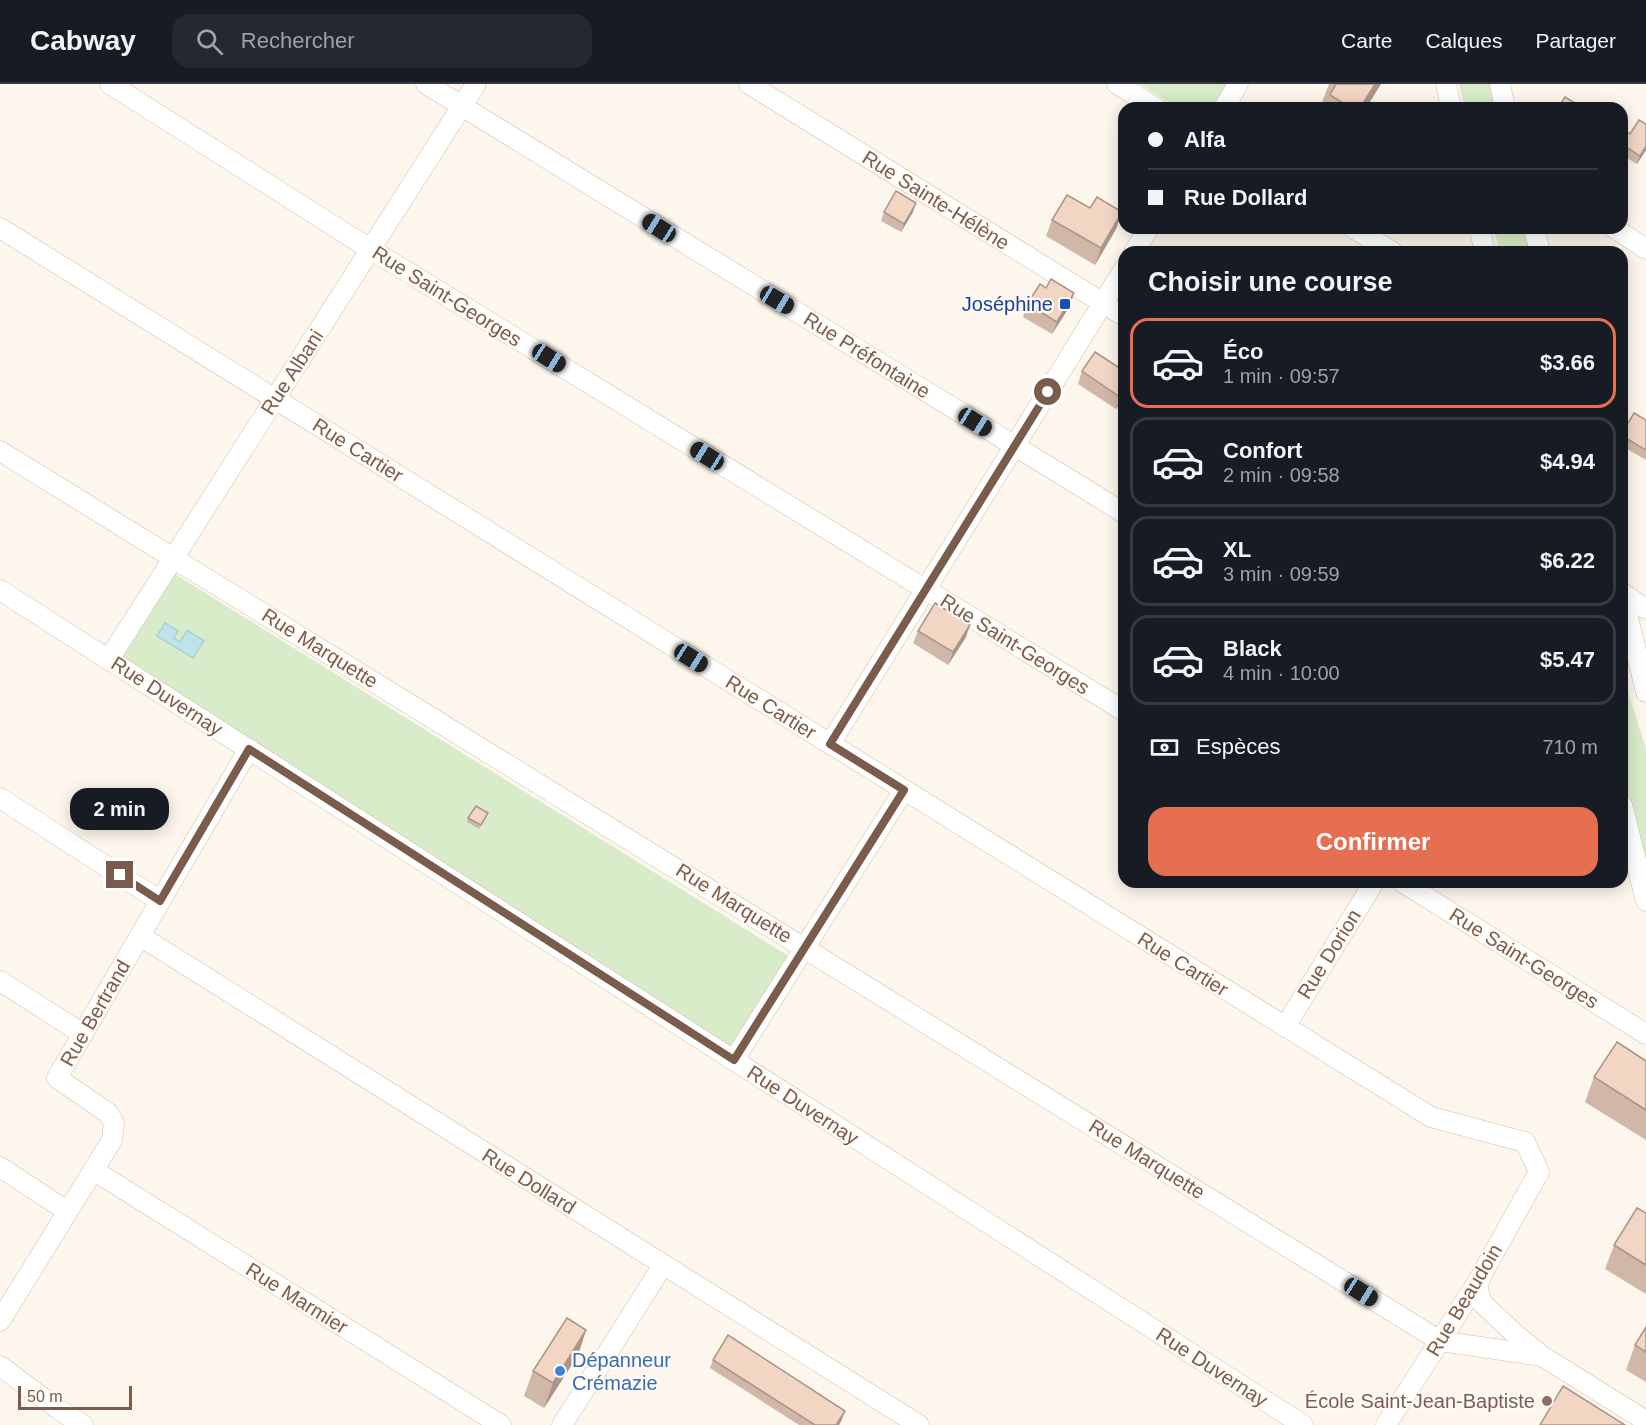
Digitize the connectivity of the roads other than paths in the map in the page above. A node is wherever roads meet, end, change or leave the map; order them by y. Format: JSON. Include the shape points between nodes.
{"nodes":[{"id":1,"x":110,"y":84,"type":"edge"},
{"id":2,"x":426,"y":84,"type":"edge"},
{"id":3,"x":476,"y":84,"type":"edge"},
{"id":4,"x":749,"y":84,"type":"edge"},
{"id":5,"x":1118,"y":84,"type":"edge"},
{"id":6,"x":1238,"y":84,"type":"edge"},
{"id":7,"x":1446,"y":84,"type":"edge"},
{"id":8,"x":1500,"y":84,"type":"edge"},
{"id":9,"x":1146,"y":102,"type":"edge"},
{"id":10,"x":1228,"y":102,"type":"edge"},
{"id":11,"x":1450,"y":102,"type":"edge"},
{"id":12,"x":1504,"y":102,"type":"edge"},
{"id":13,"x":462,"y":106,"type":"junction"},
{"id":14,"x":0,"y":228,"type":"edge"},
{"id":15,"x":1363,"y":234,"type":"edge"},
{"id":16,"x":1623,"y":234,"type":"edge"},
{"id":17,"x":1383,"y":246,"type":"edge"},
{"id":18,"x":370,"y":249,"type":"junction"},
{"id":19,"x":1646,"y":249,"type":"edge"},
{"id":20,"x":1118,"y":279,"type":"edge"},
{"id":21,"x":1102,"y":304,"type":"junction"},
{"id":22,"x":1118,"y":313,"type":"edge"},
{"id":23,"x":275,"y":399,"type":"junction"},
{"id":24,"x":1014,"y":446,"type":"junction"},
{"id":25,"x":0,"y":451,"type":"edge"},
{"id":26,"x":1118,"y":509,"type":"edge"},
{"id":27,"x":174,"y":557,"type":"junction"},
{"id":28,"x":926,"y":589,"type":"junction"},
{"id":29,"x":0,"y":590,"type":"edge"},
{"id":30,"x":1628,"y":597,"type":"edge"},
{"id":31,"x":1646,"y":609,"type":"edge"},
{"id":32,"x":1628,"y":618,"type":"edge"},
{"id":33,"x":109,"y":659,"type":"junction"},
{"id":34,"x":1646,"y":692,"type":"edge"},
{"id":35,"x":1118,"y":707,"type":"edge"},
{"id":36,"x":830,"y":744,"type":"junction"},
{"id":37,"x":249,"y":749,"type":"junction"},
{"id":38,"x":904,"y":790,"type":"junction"},
{"id":39,"x":0,"y":798,"type":"edge"},
{"id":40,"x":1628,"y":834,"type":"edge"},
{"id":41,"x":1370,"y":888,"type":"edge"},
{"id":42,"x":1412,"y":888,"type":"edge"},
{"id":43,"x":160,"y":901,"type":"junction"},
{"id":44,"x":1646,"y":901,"type":"edge"},
{"id":45,"x":140,"y":936,"type":"junction"},
{"id":46,"x":805,"y":947,"type":"junction"},
{"id":47,"x":0,"y":981,"type":"edge"},
{"id":48,"x":1285,"y":1027,"type":"junction"},
{"id":49,"x":83,"y":1034,"type":"junction"},
{"id":50,"x":1646,"y":1034,"type":"edge"},
{"id":51,"x":734,"y":1060,"type":"junction"},
{"id":52,"x":0,"y":1167,"type":"edge"},
{"id":53,"x":93,"y":1170,"type":"junction"},
{"id":54,"x":1539,"y":1172,"type":"joint"},
{"id":55,"x":67,"y":1211,"type":"junction"},
{"id":56,"x":663,"y":1265,"type":"junction"},
{"id":57,"x":1477,"y":1282,"type":"junction"},
{"id":58,"x":0,"y":1321,"type":"edge"},
{"id":59,"x":1440,"y":1341,"type":"junction"},
{"id":60,"x":1542,"y":1356,"type":"junction"},
{"id":61,"x":0,"y":1366,"type":"edge"},
{"id":62,"x":1646,"y":1421,"type":"edge"},
{"id":63,"x":83,"y":1425,"type":"edge"},
{"id":64,"x":501,"y":1425,"type":"edge"},
{"id":65,"x":562,"y":1425,"type":"edge"},
{"id":66,"x":919,"y":1425,"type":"edge"},
{"id":67,"x":1302,"y":1425,"type":"edge"},
{"id":68,"x":1386,"y":1425,"type":"edge"}],
"edges":[{"from":1,"to":18,"type":"street","name":"Rue Saint-Georges"},
{"from":2,"to":13,"type":"street","name":"Rue Préfontaine"},
{"from":3,"to":13,"type":"street","name":"Rue Albani"},
{"from":4,"to":21,"type":"street","name":"Rue Sainte-Hélène"},
{"from":5,"to":9,"type":"street"},
{"from":6,"to":10,"type":"street"},
{"from":7,"to":11,"type":"street"},
{"from":8,"to":12,"type":"street"},
{"from":13,"to":18,"type":"street","name":"Rue Albani"},
{"from":13,"to":24,"type":"street","name":"Rue Préfontaine"},
{"from":14,"to":23,"type":"street","name":"Rue Cartier"},
{"from":15,"to":17,"type":"street"},
{"from":16,"to":19,"type":"street"},
{"from":18,"to":23,"type":"street","name":"Rue Albani"},
{"from":18,"to":28,"type":"street","name":"Rue Saint-Georges"},
{"from":20,"to":21,"type":"street"},
{"from":21,"to":22,"type":"street","name":"Rue Sainte-Hélène"},
{"from":21,"to":24,"type":"street"},
{"from":23,"to":27,"type":"street","name":"Rue Albani"},
{"from":23,"to":36,"type":"street","name":"Rue Cartier"},
{"from":24,"to":26,"type":"street","name":"Rue Préfontaine"},
{"from":24,"to":28,"type":"street"},
{"from":25,"to":27,"type":"street","name":"Rue Marquette"},
{"from":27,"to":33,"type":"street","name":"Rue Albani"},
{"from":27,"to":46,"type":"street","name":"Rue Marquette"},
{"from":28,"to":35,"type":"street","name":"Rue Saint-Georges"},
{"from":28,"to":36,"type":"street"},
{"from":29,"to":33,"type":"street","name":"Rue Duvernay"},
{"from":30,"to":31,"type":"street"},
{"from":32,"to":34,"type":"street"},
{"from":33,"to":37,"type":"street","name":"Rue Duvernay"},
{"from":36,"to":38,"type":"street","name":"Rue Cartier"},
{"from":37,"to":43,"type":"street","name":"Rue Bertrand"},
{"from":37,"to":51,"type":"street","name":"Rue Duvernay"},
{"from":38,"to":46,"type":"street"},
{"from":38,"to":48,"type":"street","name":"Rue Cartier"},
{"from":39,"to":43,"type":"street"},
{"from":40,"to":44,"type":"street"},
{"from":41,"to":48,"type":"street","name":"Rue Dorion"},
{"from":42,"to":50,"type":"street","name":"Rue Saint-Georges"},
{"from":43,"to":45,"type":"street","name":"Rue Bertrand"},
{"from":45,"to":49,"type":"street","name":"Rue Bertrand"},
{"from":45,"to":56,"type":"street","name":"Rue Dollard"},
{"from":46,"to":51,"type":"street"},
{"from":46,"to":59,"type":"street","name":"Rue Marquette"},
{"from":47,"to":49,"type":"street"},
{"from":48,"to":54,"type":"street","name":"Rue Cartier","via":[[1431,1117],[1525,1142]]},
{"from":49,"to":53,"type":"street","name":"Rue Bertrand","via":[[57,1078],[108,1113],[114,1123],[112,1140]]},
{"from":51,"to":67,"type":"street","name":"Rue Duvernay"},
{"from":52,"to":55,"type":"street"},
{"from":53,"to":55,"type":"street","name":"Rue Bertrand"},
{"from":53,"to":64,"type":"street","name":"Rue Marmier"},
{"from":54,"to":57,"type":"street","name":"Rue Beaudoin"},
{"from":55,"to":58,"type":"street","name":"Rue Bertrand"},
{"from":56,"to":65,"type":"street"},
{"from":56,"to":66,"type":"street","name":"Rue Dollard"},
{"from":57,"to":59,"type":"street","name":"Rue Beaudoin"},
{"from":57,"to":60,"type":"street","name":"Rue Marquette","via":[[1481,1302]]},
{"from":59,"to":60,"type":"street","name":"Rue Marquette"},
{"from":59,"to":68,"type":"street","name":"Rue Beaudoin"},
{"from":60,"to":62,"type":"street","name":"Rue Marquette"},
{"from":61,"to":63,"type":"street"}]}
